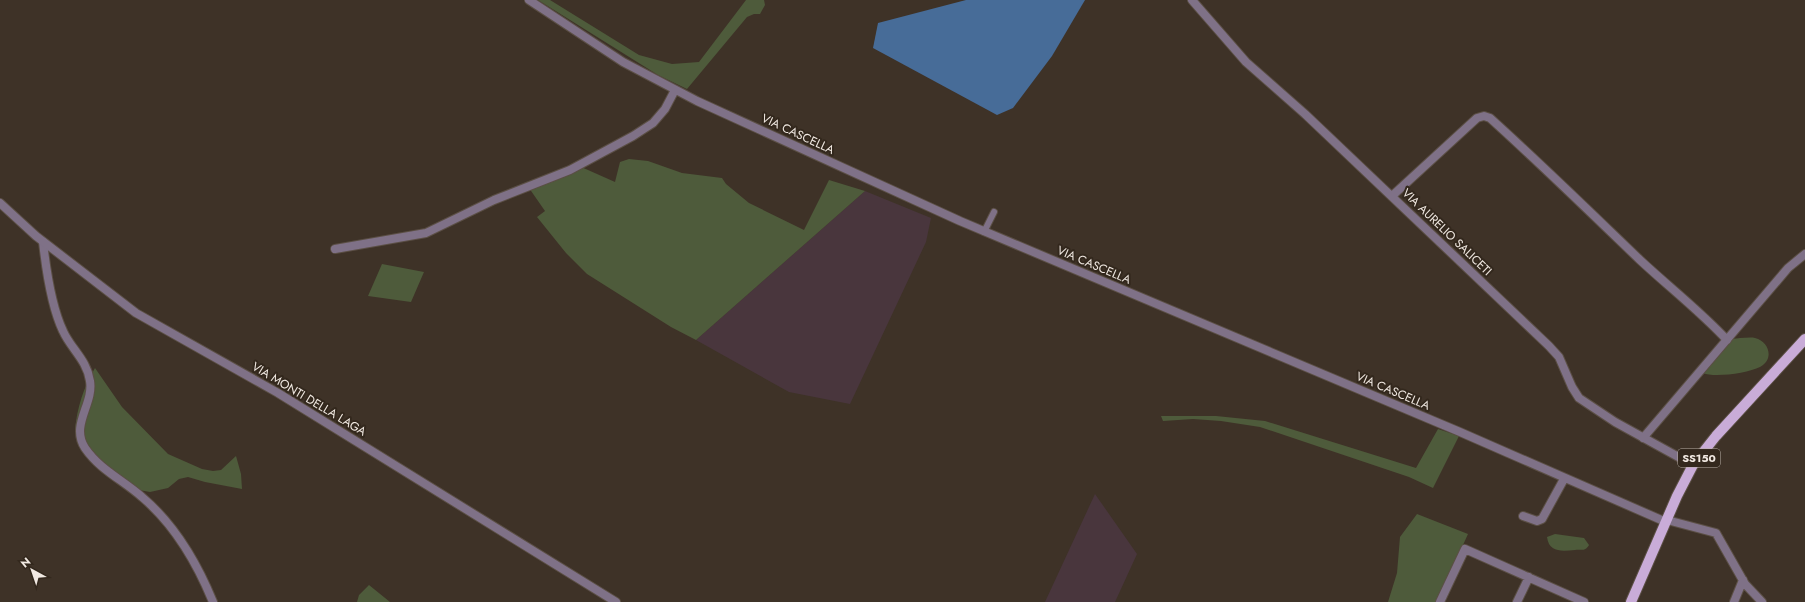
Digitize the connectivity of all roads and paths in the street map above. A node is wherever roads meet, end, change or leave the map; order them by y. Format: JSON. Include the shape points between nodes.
{"nodes":[{"id":1,"x":528,"y":0,"type":"edge"},
{"id":2,"x":1192,"y":0,"type":"edge"},
{"id":3,"x":675,"y":90,"type":"junction"},
{"id":4,"x":1392,"y":196,"type":"junction"},
{"id":5,"x":0,"y":203,"type":"edge"},
{"id":6,"x":994,"y":212,"type":"dead end"},
{"id":7,"x":984,"y":232,"type":"junction"},
{"id":8,"x":43,"y":242,"type":"junction"},
{"id":9,"x":335,"y":249,"type":"dead end"},
{"id":10,"x":1805,"y":254,"type":"edge"},
{"id":11,"x":1805,"y":339,"type":"edge"},
{"id":12,"x":1727,"y":340,"type":"junction"},
{"id":13,"x":1643,"y":438,"type":"junction"},
{"id":14,"x":1693,"y":465,"type":"junction"},
{"id":15,"x":1564,"y":479,"type":"junction"},
{"id":16,"x":1523,"y":516,"type":"dead end"},
{"id":17,"x":1666,"y":521,"type":"junction"},
{"id":18,"x":1529,"y":577,"type":"junction"},
{"id":19,"x":1743,"y":580,"type":"junction"},
{"id":20,"x":212,"y":602,"type":"edge"},
{"id":21,"x":616,"y":602,"type":"edge"},
{"id":22,"x":1440,"y":602,"type":"edge"},
{"id":23,"x":1517,"y":602,"type":"edge"},
{"id":24,"x":1584,"y":602,"type":"edge"},
{"id":25,"x":1631,"y":602,"type":"edge"},
{"id":26,"x":1734,"y":602,"type":"edge"},
{"id":27,"x":1762,"y":602,"type":"edge"}],
"edges":[{"from":1,"to":3,"type":"street","name":"VIA CASCELLA","via":[[623,62]]},
{"from":2,"to":4,"type":"street","name":"VIA AURELIO SALICETI","via":[[1246,62]]},
{"from":3,"to":7,"type":"street","name":"VIA CASCELLA"},
{"from":3,"to":9,"type":"street","via":[[665,109],[653,123],[570,170],[494,200],[426,233]]},
{"from":4,"to":12,"type":"street","via":[[1477,118],[1490,118]]},
{"from":4,"to":13,"type":"street","name":"VIA AURELIO SALICETI","via":[[1549,346],[1559,358],[1579,398]]},
{"from":5,"to":8,"type":"street","name":"VIA MONTI DELLA LAGA"},
{"from":6,"to":7,"type":"street"},
{"from":7,"to":15,"type":"street","name":"VIA CASCELLA","via":[[1460,432]]},
{"from":8,"to":20,"type":"street","via":[[50,285],[61,326],[84,361],[90,380],[90,395],[80,428],[82,443],[107,471],[143,497],[165,520],[192,560]]},
{"from":8,"to":21,"type":"street","name":"VIA MONTI DELLA LAGA","via":[[141,316],[278,393]]},
{"from":10,"to":12,"type":"street","via":[[1788,268]]},
{"from":11,"to":14,"type":"main road","number":"SS150","via":[[1716,436]]},
{"from":12,"to":13,"type":"street"},
{"from":13,"to":14,"type":"street","name":"VIA AURELIO SALICETI"},
{"from":14,"to":17,"type":"main road","number":"SS150"},
{"from":15,"to":16,"type":"street","via":[[1542,519],[1536,521]]},
{"from":15,"to":17,"type":"street","name":"VIA CASCELLA"},
{"from":17,"to":19,"type":"street","name":"VIA CASCELLA","via":[[1716,533]]},
{"from":17,"to":25,"type":"main road","number":"SS150"},
{"from":18,"to":22,"type":"street","via":[[1465,549]]},
{"from":18,"to":23,"type":"street"},
{"from":18,"to":24,"type":"street"},
{"from":19,"to":26,"type":"street"},
{"from":19,"to":27,"type":"street","name":"VIA CASCELLA"}]}
